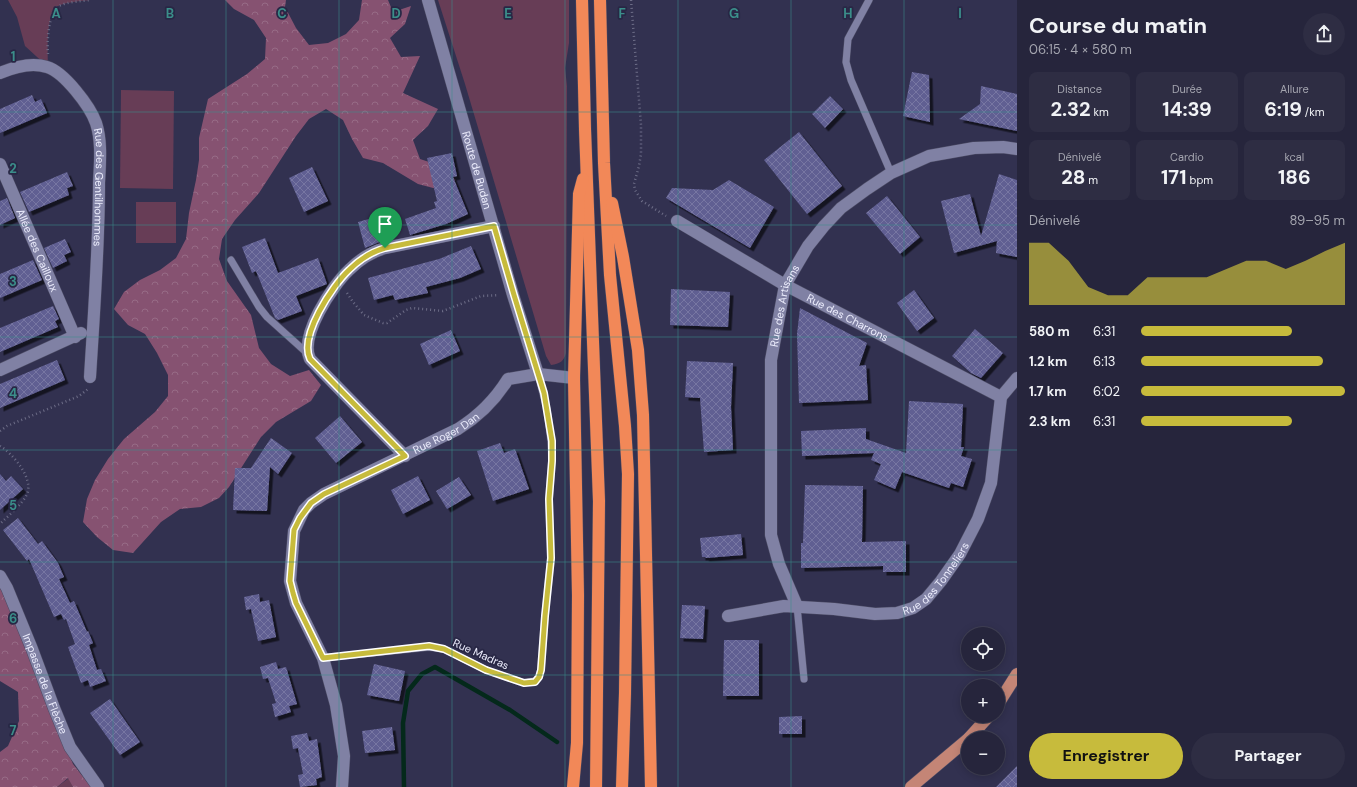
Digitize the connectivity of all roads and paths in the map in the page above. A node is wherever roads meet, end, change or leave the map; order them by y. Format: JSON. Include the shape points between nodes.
{"nodes":[{"id":1,"x":90,"y":0,"type":"edge"},
{"id":2,"x":428,"y":0,"type":"edge"},
{"id":3,"x":582,"y":0,"type":"edge"},
{"id":4,"x":600,"y":0,"type":"edge"},
{"id":5,"x":632,"y":0,"type":"edge"},
{"id":6,"x":869,"y":0,"type":"edge"},
{"id":7,"x":48,"y":67,"type":"junction"},
{"id":8,"x":0,"y":73,"type":"edge"},
{"id":9,"x":1017,"y":149,"type":"edge"},
{"id":10,"x":604,"y":163,"type":"junction"},
{"id":11,"x":0,"y":164,"type":"edge"},
{"id":12,"x":586,"y":164,"type":"junction"},
{"id":13,"x":891,"y":173,"type":"junction"},
{"id":14,"x":677,"y":221,"type":"joint"},
{"id":15,"x":494,"y":226,"type":"junction"},
{"id":16,"x":232,"y":260,"type":"dead end"},
{"id":17,"x":339,"y":281,"type":"junction"},
{"id":18,"x":785,"y":285,"type":"junction"},
{"id":19,"x":514,"y":295,"type":"junction"},
{"id":20,"x":93,"y":326,"type":"junction"},
{"id":21,"x":75,"y":337,"type":"junction"},
{"id":22,"x":307,"y":353,"type":"junction"},
{"id":23,"x":0,"y":370,"type":"edge"},
{"id":24,"x":538,"y":374,"type":"junction"},
{"id":25,"x":90,"y":376,"type":"joint"},
{"id":26,"x":574,"y":378,"type":"junction"},
{"id":27,"x":1017,"y":378,"type":"edge"},
{"id":28,"x":1001,"y":397,"type":"junction"},
{"id":29,"x":0,"y":431,"type":"edge"},
{"id":30,"x":0,"y":446,"type":"edge"},
{"id":31,"x":405,"y":456,"type":"junction"},
{"id":32,"x":0,"y":524,"type":"edge"},
{"id":33,"x":0,"y":576,"type":"edge"},
{"id":34,"x":797,"y":606,"type":"junction"},
{"id":35,"x":728,"y":616,"type":"dead end"},
{"id":36,"x":323,"y":658,"type":"junction"},
{"id":37,"x":1017,"y":674,"type":"edge"},
{"id":38,"x":804,"y":679,"type":"dead end"},
{"id":39,"x":1005,"y":693,"type":"edge"},
{"id":40,"x":982,"y":723,"type":"edge"},
{"id":41,"x":974,"y":731,"type":"edge"},
{"id":42,"x":961,"y":744,"type":"edge"},
{"id":43,"x":98,"y":787,"type":"edge"},
{"id":44,"x":342,"y":787,"type":"edge"},
{"id":45,"x":573,"y":787,"type":"edge"},
{"id":46,"x":596,"y":787,"type":"edge"},
{"id":47,"x":622,"y":787,"type":"edge"},
{"id":48,"x":651,"y":787,"type":"edge"},
{"id":49,"x":911,"y":787,"type":"edge"}],
"edges":[{"from":1,"to":7,"type":"path","via":[[64,4],[54,11],[47,42]]},
{"from":2,"to":15,"type":"street","name":"Route de Budan"},
{"from":3,"to":12,"type":"highway"},
{"from":4,"to":10,"type":"highway"},
{"from":5,"to":14,"type":"path","via":[[641,125],[641,154],[635,190],[642,202]]},
{"from":6,"to":13,"type":"lane","via":[[848,39],[846,62],[851,80]]},
{"from":7,"to":8,"type":"street","via":[[33,65],[12,68]]},
{"from":7,"to":20,"type":"street","name":"Rue des Gentilhommes","via":[[78,92],[96,122],[99,135],[99,199]]},
{"from":9,"to":13,"type":"street","name":"Rue des Artisans","via":[[974,148],[929,156]]},
{"from":10,"to":47,"type":"highway","via":[[610,275],[628,474]]},
{"from":10,"to":48,"type":"highway","via":[[638,350],[644,415]]},
{"from":11,"to":21,"type":"street","name":"Allée des Cailloux"},
{"from":12,"to":26,"type":"highway","via":[[579,194]]},
{"from":12,"to":46,"type":"highway","via":[[599,501]]},
{"from":13,"to":18,"type":"street","name":"Rue des Artisans","via":[[841,208],[808,246]]},
{"from":14,"to":18,"type":"street","name":"Rue des Charrons"},
{"from":15,"to":17,"type":"street","via":[[376,250],[357,262]]},
{"from":15,"to":19,"type":"street","name":"Route de Budan"},
{"from":16,"to":22,"type":"lane","via":[[267,317]]},
{"from":17,"to":19,"type":"path","via":[[364,315],[387,324],[412,308],[443,311],[481,296]]},
{"from":17,"to":22,"type":"street","via":[[310,331]]},
{"from":18,"to":28,"type":"street","name":"Rue des Charrons"},
{"from":18,"to":34,"type":"street","name":"Rue des Artisans","via":[[771,360],[771,536],[779,564]]},
{"from":19,"to":24,"type":"street","name":"Route de Budan"},
{"from":20,"to":21,"type":"street"},
{"from":20,"to":25,"type":"street","name":"Rue des Gentilhommes"},
{"from":21,"to":23,"type":"street"},
{"from":22,"to":31,"type":"street","via":[[316,366]]},
{"from":24,"to":26,"type":"street"},
{"from":24,"to":31,"type":"street","name":"Rue Roger Dan","via":[[508,379],[486,408],[470,422]]},
{"from":24,"to":36,"type":"lane","name":"Rue Madras","via":[[552,441],[549,499],[551,558],[539,677],[535,682],[524,683],[486,670],[444,649],[429,646]]},
{"from":25,"to":29,"type":"path","via":[[87,391]]},
{"from":26,"to":45,"type":"highway","via":[[578,595],[577,743]]},
{"from":27,"to":28,"type":"street"},
{"from":28,"to":34,"type":"street","name":"Rue des Tonneliers","via":[[991,482],[978,519],[960,554],[926,599],[913,608],[897,613],[876,614]]},
{"from":30,"to":32,"type":"path","via":[[7,450],[23,471],[28,488],[24,498]]},
{"from":31,"to":36,"type":"street","name":"Rue Roger Dan","via":[[324,494],[304,510],[294,530],[290,581],[296,603]]},
{"from":33,"to":43,"type":"street","name":"Impasse de la Flèche","via":[[70,747]]},
{"from":34,"to":35,"type":"street","name":"Rue des Tonneliers"},
{"from":34,"to":38,"type":"lane"},
{"from":36,"to":44,"type":"street","name":"Rue Roger Dan","via":[[336,705],[342,740]]},
{"from":37,"to":39,"type":"main road"},
{"from":40,"to":41,"type":"main road"},
{"from":42,"to":49,"type":"main road"}]}
